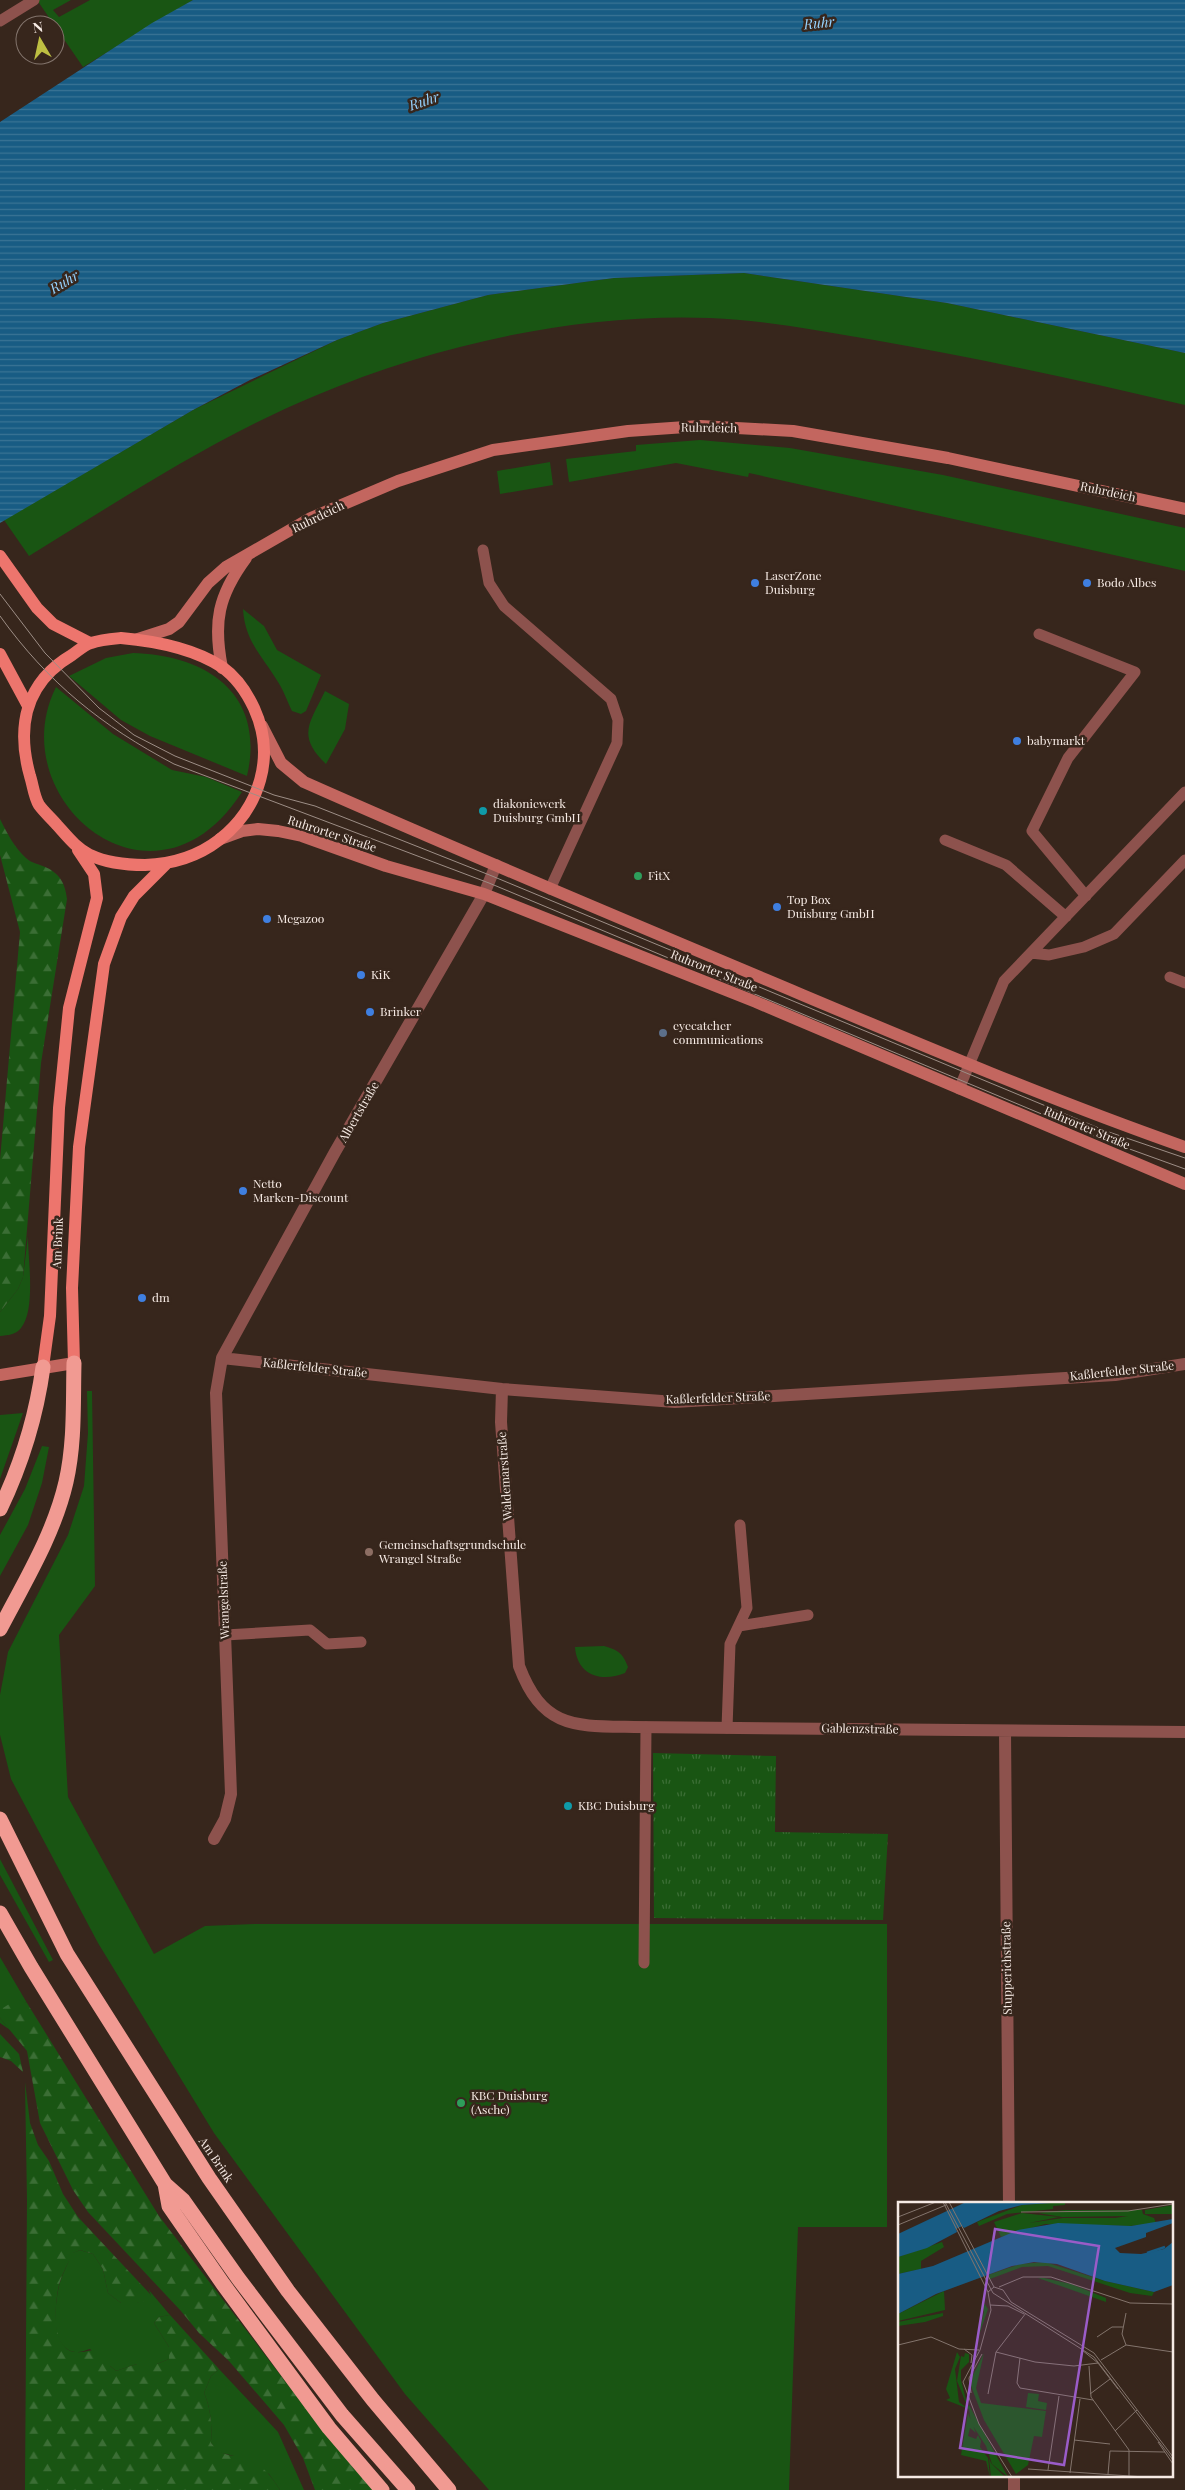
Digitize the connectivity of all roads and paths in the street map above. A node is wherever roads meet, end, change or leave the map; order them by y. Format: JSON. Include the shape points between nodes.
{"nodes":[{"id":1,"x":34,"y":0,"type":"edge"},
{"id":2,"x":0,"y":21,"type":"edge"},
{"id":3,"x":1185,"y":509,"type":"edge"},
{"id":4,"x":483,"y":550,"type":"dead end"},
{"id":5,"x":248,"y":554,"type":"junction"},
{"id":6,"x":0,"y":556,"type":"edge"},
{"id":7,"x":1039,"y":634,"type":"dead end"},
{"id":8,"x":138,"y":639,"type":"junction"},
{"id":9,"x":90,"y":643,"type":"junction"},
{"id":10,"x":0,"y":654,"type":"edge"},
{"id":11,"x":222,"y":668,"type":"junction"},
{"id":12,"x":28,"y":706,"type":"junction"},
{"id":13,"x":262,"y":726,"type":"junction"},
{"id":14,"x":1185,"y":792,"type":"edge"},
{"id":15,"x":220,"y":839,"type":"junction"},
{"id":16,"x":945,"y":840,"type":"dead end"},
{"id":17,"x":74,"y":844,"type":"junction"},
{"id":18,"x":1185,"y":860,"type":"edge"},
{"id":19,"x":166,"y":864,"type":"junction"},
{"id":20,"x":496,"y":865,"type":"junction"},
{"id":21,"x":550,"y":889,"type":"junction"},
{"id":22,"x":484,"y":894,"type":"junction"},
{"id":23,"x":1086,"y":896,"type":"junction"},
{"id":24,"x":1066,"y":917,"type":"junction"},
{"id":25,"x":1031,"y":953,"type":"junction"},
{"id":26,"x":1170,"y":977,"type":"dead end"},
{"id":27,"x":1185,"y":983,"type":"edge"},
{"id":28,"x":969,"y":1065,"type":"junction"},
{"id":29,"x":960,"y":1089,"type":"junction"},
{"id":30,"x":1185,"y":1147,"type":"edge"},
{"id":31,"x":1185,"y":1184,"type":"edge"},
{"id":32,"x":222,"y":1358,"type":"junction"},
{"id":33,"x":74,"y":1363,"type":"junction"},
{"id":34,"x":1185,"y":1364,"type":"edge"},
{"id":35,"x":43,"y":1367,"type":"junction"},
{"id":36,"x":0,"y":1375,"type":"edge"},
{"id":37,"x":502,"y":1389,"type":"junction"},
{"id":38,"x":0,"y":1509,"type":"edge"},
{"id":39,"x":740,"y":1524,"type":"dead end"},
{"id":40,"x":808,"y":1615,"type":"dead end"},
{"id":41,"x":739,"y":1626,"type":"junction"},
{"id":42,"x":0,"y":1628,"type":"edge"},
{"id":43,"x":225,"y":1635,"type":"junction"},
{"id":44,"x":361,"y":1642,"type":"dead end"},
{"id":45,"x":541,"y":1706,"type":"joint"},
{"id":46,"x":646,"y":1727,"type":"junction"},
{"id":47,"x":727,"y":1728,"type":"junction"},
{"id":48,"x":1004,"y":1731,"type":"junction"},
{"id":49,"x":1185,"y":1732,"type":"edge"},
{"id":50,"x":0,"y":1819,"type":"edge"},
{"id":51,"x":214,"y":1839,"type":"dead end"},
{"id":52,"x":0,"y":1914,"type":"edge"},
{"id":53,"x":644,"y":1963,"type":"dead end"},
{"id":54,"x":164,"y":2184,"type":"junction"},
{"id":55,"x":1009,"y":2202,"type":"edge"},
{"id":56,"x":382,"y":2490,"type":"edge"},
{"id":57,"x":408,"y":2490,"type":"edge"},
{"id":58,"x":449,"y":2490,"type":"edge"}],
"edges":[{"from":1,"to":2,"type":"lane"},
{"from":3,"to":5,"type":"main road","name":"Ruhrdeich","via":[[948,458],[793,431],[700,426],[628,431],[493,450],[380,489],[311,518]]},
{"from":4,"to":21,"type":"lane","via":[[489,583],[504,606],[611,700],[618,720],[617,744]]},
{"from":5,"to":8,"type":"main road","name":"Ruhrdeich","via":[[208,583],[179,622],[169,629]]},
{"from":5,"to":11,"type":"main road","name":"Ruhrdeich","via":[[232,576],[221,600],[216,640]]},
{"from":6,"to":9,"type":"main road","via":[[37,608],[53,624]]},
{"from":7,"to":23,"type":"lane","via":[[1135,672],[1068,758],[1032,831]]},
{"from":8,"to":9,"type":"main road","name":"Ruhrorter Straße"},
{"from":8,"to":11,"type":"main road","name":"Ruhrorter Straße","via":[[196,654]]},
{"from":9,"to":12,"type":"main road","name":"Ruhrorter Straße","via":[[46,673]]},
{"from":10,"to":12,"type":"main road"},
{"from":11,"to":13,"type":"main road","name":"Ruhrorter Straße","via":[[238,682]]},
{"from":12,"to":17,"type":"main road","name":"Ruhrorter Straße","via":[[23,732],[27,765],[38,804]]},
{"from":13,"to":15,"type":"main road","name":"Ruhrorter Straße","via":[[263,768],[254,796],[243,814]]},
{"from":13,"to":20,"type":"main road","name":"Ruhrorter Straße","via":[[281,763],[304,782]]},
{"from":14,"to":23,"type":"lane"},
{"from":15,"to":19,"type":"main road","name":"Ruhrorter Straße","via":[[189,858]]},
{"from":15,"to":22,"type":"main road","name":"Ruhrorter Straße","via":[[242,831],[278,831]]},
{"from":16,"to":24,"type":"lane","via":[[1006,865]]},
{"from":17,"to":19,"type":"main road","name":"Ruhrorter Straße","via":[[90,855],[122,865]]},
{"from":17,"to":35,"type":"main road","name":"Am Brink","via":[[94,874],[97,898],[69,1008],[59,1108],[50,1316]]},
{"from":18,"to":25,"type":"lane","via":[[1114,934],[1084,947],[1049,955]]},
{"from":19,"to":33,"type":"main road","name":"Am Brink","via":[[134,896],[121,917],[104,964],[78,1157],[72,1288]]},
{"from":20,"to":21,"type":"main road","name":"Ruhrorter Straße"},
{"from":20,"to":22,"type":"street","name":"Albertstraße"},
{"from":21,"to":28,"type":"main road","name":"Ruhrorter Straße"},
{"from":22,"to":29,"type":"main road","name":"Ruhrorter Straße","via":[[756,1002]]},
{"from":22,"to":32,"type":"street","name":"Albertstraße","via":[[335,1152]]},
{"from":23,"to":24,"type":"lane"},
{"from":24,"to":25,"type":"lane"},
{"from":25,"to":28,"type":"lane","via":[[1004,981]]},
{"from":26,"to":27,"type":"lane"},
{"from":28,"to":29,"type":"lane"},
{"from":28,"to":30,"type":"main road","name":"Ruhrorter Straße","via":[[1106,1120]]},
{"from":29,"to":31,"type":"main road","name":"Ruhrorter Straße"},
{"from":32,"to":37,"type":"street","name":"Kaßlerfelder Straße"},
{"from":32,"to":43,"type":"street","name":"Wrangelstraße","via":[[216,1393]]},
{"from":33,"to":35,"type":"main road"},
{"from":33,"to":42,"type":"highway","name":"Am Brink","via":[[74,1432],[66,1482],[52,1529]]},
{"from":34,"to":37,"type":"street","name":"Kaßlerfelder Straße","via":[[1115,1374],[675,1402]]},
{"from":35,"to":36,"type":"main road"},
{"from":35,"to":38,"type":"highway","name":"Am Brink","via":[[34,1424]]},
{"from":37,"to":45,"type":"street","name":"Waldemarstraße","via":[[501,1422],[519,1666],[528,1689]]},
{"from":39,"to":41,"type":"lane","via":[[747,1608]]},
{"from":40,"to":41,"type":"lane"},
{"from":41,"to":47,"type":"lane","via":[[730,1644]]},
{"from":43,"to":44,"type":"lane","via":[[310,1630],[327,1644]]},
{"from":43,"to":51,"type":"street","name":"Wrangelstraße","via":[[231,1794]]},
{"from":45,"to":46,"type":"street","name":"Gablenzstraße","via":[[561,1720],[583,1726]]},
{"from":46,"to":47,"type":"street","name":"Gablenzstraße"},
{"from":46,"to":53,"type":"lane"},
{"from":47,"to":48,"type":"street","name":"Gablenzstraße"},
{"from":48,"to":49,"type":"street","name":"Gablenzstraße"},
{"from":48,"to":55,"type":"street","name":"Stupperichstraße"},
{"from":50,"to":58,"type":"highway","name":"Am Brink","via":[[67,1954],[209,2178],[294,2298],[373,2400]]},
{"from":52,"to":54,"type":"highway"},
{"from":54,"to":56,"type":"highway","via":[[169,2206],[223,2284],[329,2428]]},
{"from":54,"to":57,"type":"highway","via":[[183,2200],[342,2415]]}]}
